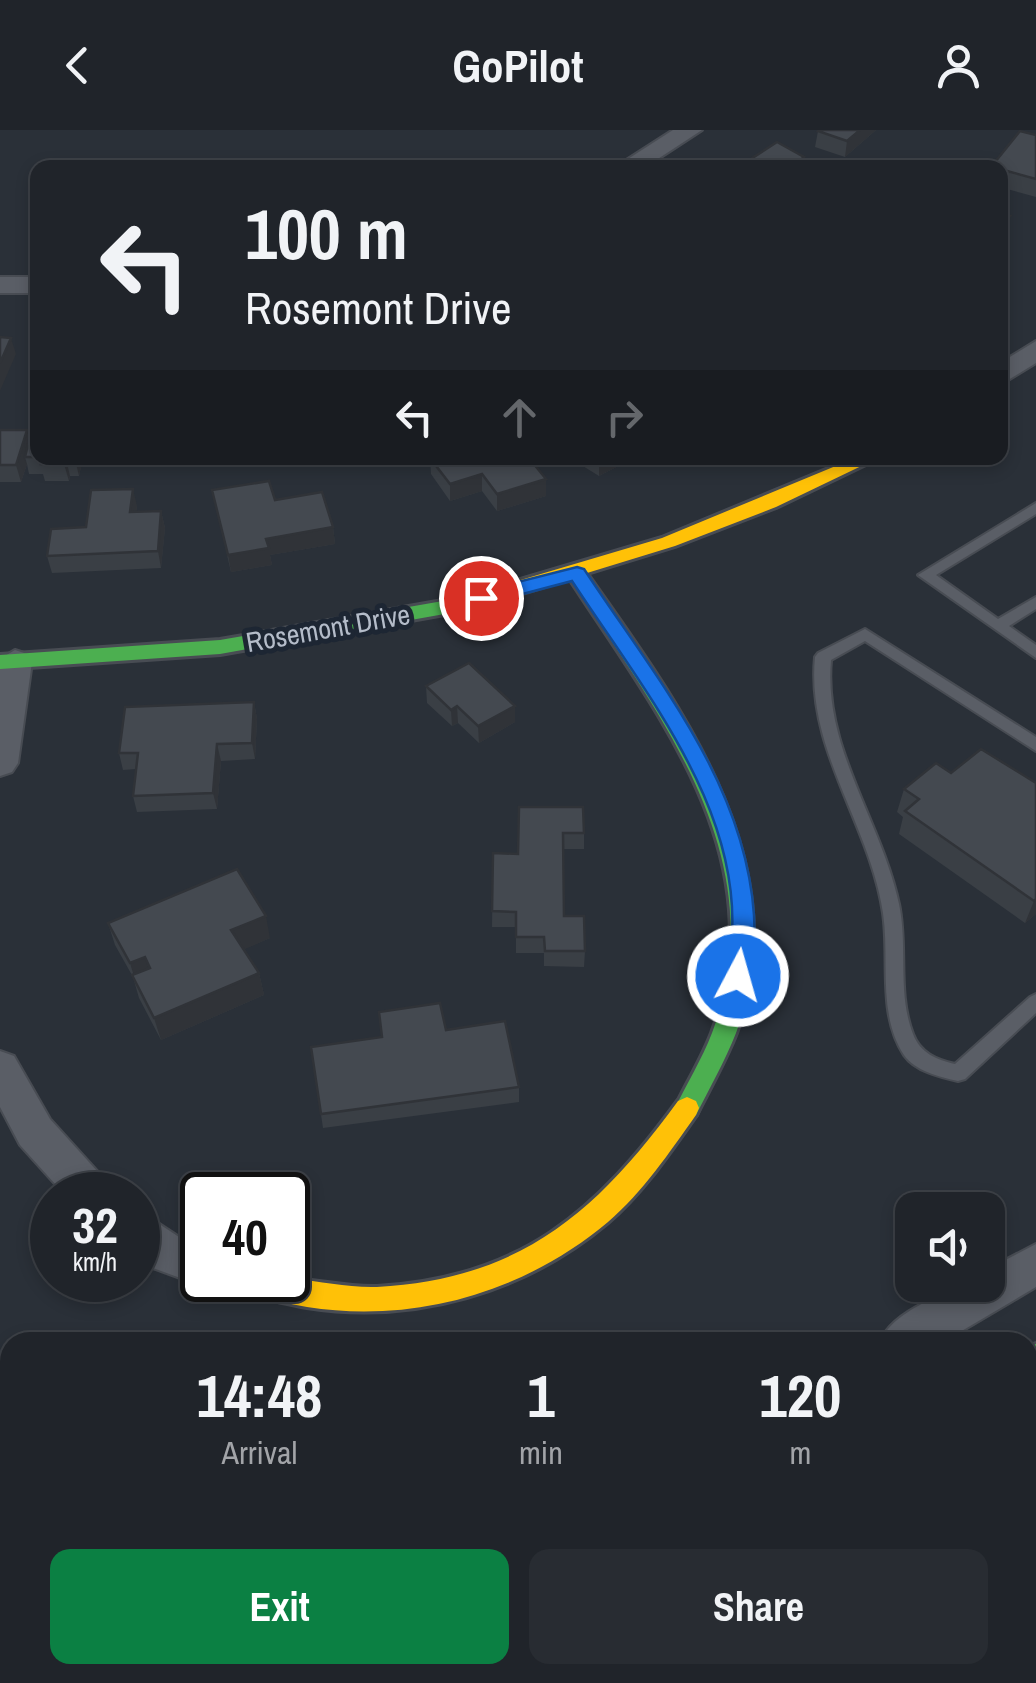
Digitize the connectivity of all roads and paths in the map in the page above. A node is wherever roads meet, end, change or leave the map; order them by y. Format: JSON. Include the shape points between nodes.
{"nodes":[{"id":1,"x":690,"y":130,"type":"edge"},
{"id":2,"x":639,"y":160,"type":"edge"},
{"id":3,"x":0,"y":285,"type":"edge"},
{"id":4,"x":30,"y":285,"type":"edge"},
{"id":5,"x":1036,"y":348,"type":"edge"},
{"id":6,"x":1008,"y":370,"type":"edge"},
{"id":7,"x":854,"y":465,"type":"edge"},
{"id":8,"x":1036,"y":508,"type":"edge"},
{"id":9,"x":577,"y":574,"type":"junction"},
{"id":10,"x":1036,"y":602,"type":"edge"},
{"id":11,"x":998,"y":626,"type":"junction"},
{"id":12,"x":1036,"y":653,"type":"edge"},
{"id":13,"x":8,"y":662,"type":"edge"},
{"id":14,"x":1036,"y":745,"type":"edge"},
{"id":15,"x":0,"y":762,"type":"edge"},
{"id":16,"x":1036,"y":1002,"type":"edge"},
{"id":17,"x":0,"y":1068,"type":"edge"},
{"id":18,"x":72,"y":1172,"type":"edge"},
{"id":19,"x":1036,"y":1264,"type":"edge"},
{"id":20,"x":310,"y":1298,"type":"edge"},
{"id":21,"x":919,"y":1332,"type":"edge"}],
"edges":[{"from":1,"to":2,"type":"street"},
{"from":3,"to":4,"type":"street"},
{"from":5,"to":6,"type":"street"},
{"from":7,"to":9,"type":"main road","name":"Rosemont Drive","via":[[733,520]]},
{"from":8,"to":11,"type":"lane","via":[[924,576]]},
{"from":9,"to":13,"type":"main road","name":"Rosemont Drive","via":[[313,634]]},
{"from":9,"to":20,"type":"main road","via":[[689,745],[722,811],[740,874],[744,948],[725,1031],[684,1115],[642,1172],[590,1224],[517,1266],[434,1297]]},
{"from":10,"to":11,"type":"lane"},
{"from":11,"to":12,"type":"lane"},
{"from":13,"to":15,"type":"street"},
{"from":14,"to":16,"type":"lane","via":[[865,634],[823,657],[817,681],[826,718],[889,897],[899,1013],[910,1049],[934,1068],[958,1073]]},
{"from":17,"to":18,"type":"street","via":[[36,1132]]},
{"from":19,"to":21,"type":"street"}]}
